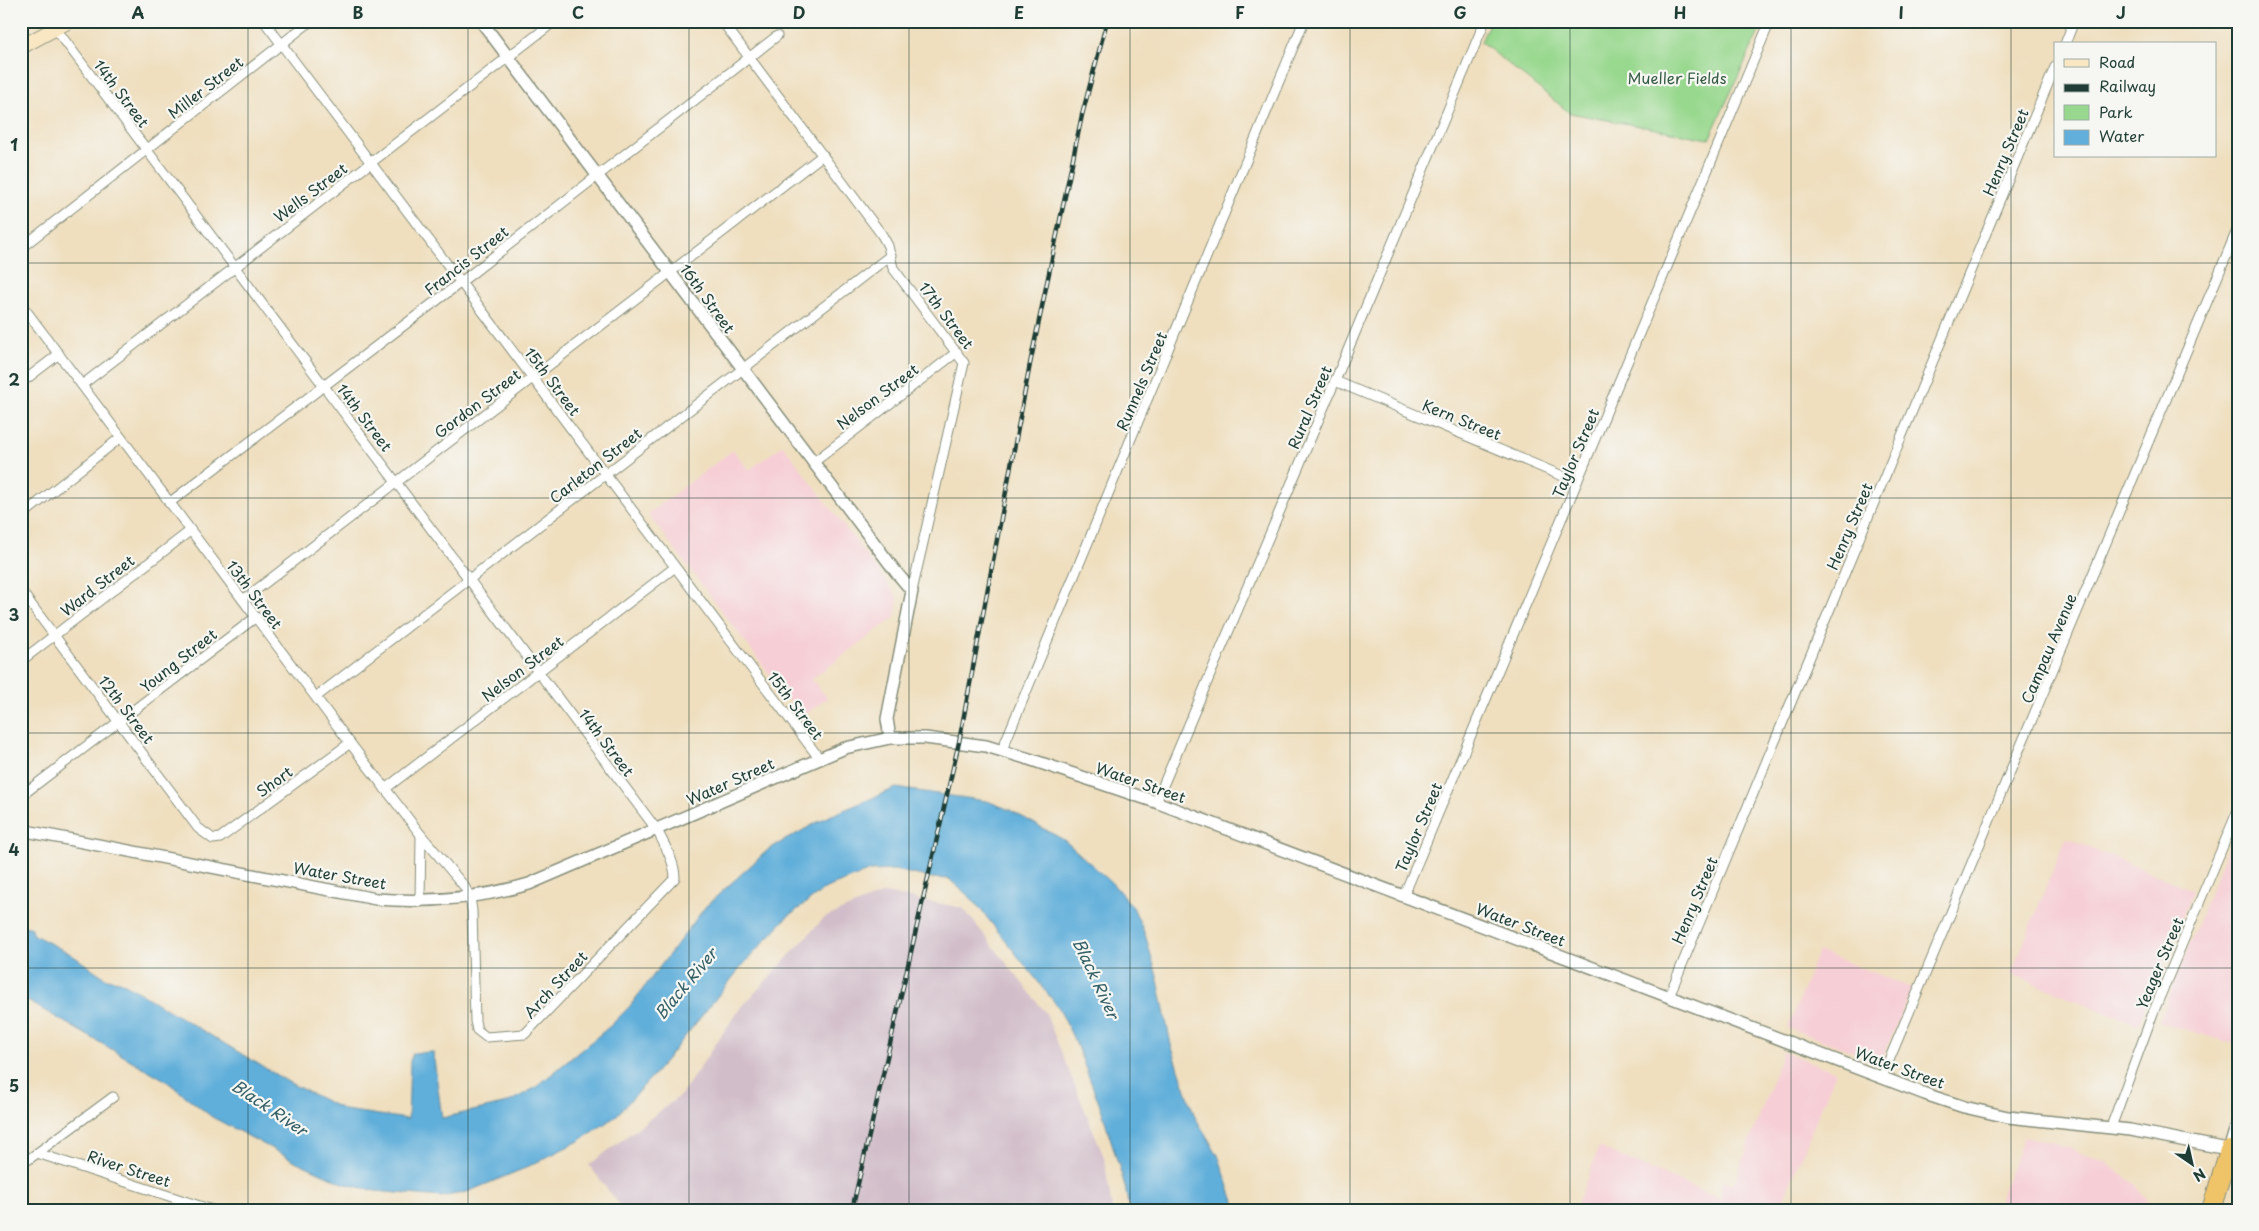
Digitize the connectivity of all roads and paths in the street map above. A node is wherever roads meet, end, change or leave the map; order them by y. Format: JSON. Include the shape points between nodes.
{"nodes":[{"id":1,"x":69,"y":21,"type":"edge"},
{"id":2,"x":264,"y":21,"type":"edge"},
{"id":3,"x":311,"y":21,"type":"edge"},
{"id":4,"x":481,"y":21,"type":"edge"},
{"id":5,"x":555,"y":21,"type":"edge"},
{"id":6,"x":722,"y":21,"type":"edge"},
{"id":7,"x":1304,"y":21,"type":"edge"},
{"id":8,"x":1485,"y":21,"type":"edge"},
{"id":9,"x":1770,"y":21,"type":"edge"},
{"id":10,"x":2074,"y":21,"type":"edge"},
{"id":11,"x":53,"y":25,"type":"edge"},
{"id":12,"x":777,"y":36,"type":"dead end"},
{"id":13,"x":2066,"y":42,"type":"edge"},
{"id":14,"x":282,"y":44,"type":"junction"},
{"id":15,"x":21,"y":47,"type":"edge"},
{"id":16,"x":508,"y":58,"type":"junction"},
{"id":17,"x":750,"y":58,"type":"junction"},
{"id":18,"x":2054,"y":68,"type":"edge"},
{"id":19,"x":147,"y":150,"type":"junction"},
{"id":20,"x":823,"y":155,"type":"junction"},
{"id":21,"x":372,"y":163,"type":"junction"},
{"id":22,"x":598,"y":176,"type":"junction"},
{"id":23,"x":2238,"y":228,"type":"edge"},
{"id":24,"x":21,"y":248,"type":"edge"},
{"id":25,"x":891,"y":255,"type":"junction"},
{"id":26,"x":234,"y":268,"type":"junction"},
{"id":27,"x":671,"y":272,"type":"junction"},
{"id":28,"x":460,"y":282,"type":"junction"},
{"id":29,"x":21,"y":304,"type":"edge"},
{"id":30,"x":957,"y":352,"type":"junction"},
{"id":31,"x":59,"y":354,"type":"junction"},
{"id":32,"x":742,"y":369,"type":"junction"},
{"id":33,"x":533,"y":378,"type":"junction"},
{"id":34,"x":1335,"y":381,"type":"junction"},
{"id":35,"x":21,"y":383,"type":"edge"},
{"id":36,"x":82,"y":385,"type":"junction"},
{"id":37,"x":325,"y":386,"type":"junction"},
{"id":38,"x":120,"y":438,"type":"junction"},
{"id":39,"x":814,"y":462,"type":"junction"},
{"id":40,"x":605,"y":475,"type":"junction"},
{"id":41,"x":397,"y":482,"type":"junction"},
{"id":42,"x":1578,"y":482,"type":"junction"},
{"id":43,"x":169,"y":503,"type":"junction"},
{"id":44,"x":21,"y":516,"type":"edge"},
{"id":45,"x":190,"y":531,"type":"junction"},
{"id":46,"x":674,"y":568,"type":"junction"},
{"id":47,"x":469,"y":579,"type":"junction"},
{"id":48,"x":21,"y":591,"type":"edge"},
{"id":49,"x":912,"y":591,"type":"junction"},
{"id":50,"x":243,"y":600,"type":"junction"},
{"id":51,"x":256,"y":617,"type":"junction"},
{"id":52,"x":55,"y":635,"type":"junction"},
{"id":53,"x":21,"y":661,"type":"edge"},
{"id":54,"x":539,"y":672,"type":"junction"},
{"id":55,"x":316,"y":697,"type":"junction"},
{"id":56,"x":120,"y":722,"type":"junction"},
{"id":57,"x":890,"y":738,"type":"junction"},
{"id":58,"x":350,"y":743,"type":"junction"},
{"id":59,"x":1002,"y":750,"type":"junction"},
{"id":60,"x":819,"y":758,"type":"junction"},
{"id":61,"x":385,"y":789,"type":"junction"},
{"id":62,"x":21,"y":796,"type":"edge"},
{"id":63,"x":1156,"y":802,"type":"junction"},
{"id":64,"x":2238,"y":810,"type":"edge"},
{"id":65,"x":21,"y":830,"type":"edge"},
{"id":66,"x":657,"y":830,"type":"junction"},
{"id":67,"x":421,"y":836,"type":"junction"},
{"id":68,"x":213,"y":839,"type":"joint"},
{"id":69,"x":1404,"y":895,"type":"junction"},
{"id":70,"x":470,"y":897,"type":"junction"},
{"id":71,"x":420,"y":902,"type":"junction"},
{"id":72,"x":1669,"y":996,"type":"junction"},
{"id":73,"x":1882,"y":1077,"type":"junction"},
{"id":74,"x":113,"y":1097,"type":"dead end"},
{"id":75,"x":2238,"y":1121,"type":"edge"},
{"id":76,"x":2111,"y":1127,"type":"junction"},
{"id":77,"x":2233,"y":1150,"type":"edge"},
{"id":78,"x":37,"y":1153,"type":"junction"},
{"id":79,"x":21,"y":1165,"type":"edge"},
{"id":80,"x":21,"y":1205,"type":"edge"},
{"id":81,"x":25,"y":1210,"type":"edge"},
{"id":82,"x":211,"y":1210,"type":"edge"},
{"id":83,"x":2211,"y":1210,"type":"edge"}],
"edges":[{"from":1,"to":11,"type":"main road"},
{"from":2,"to":14,"type":"street","name":"15th Street"},
{"from":3,"to":14,"type":"street","name":"Miller Street"},
{"from":4,"to":16,"type":"street","name":"16th Street"},
{"from":5,"to":16,"type":"street","name":"Wells Street"},
{"from":6,"to":17,"type":"street","name":"17th Street"},
{"from":7,"to":59,"type":"street","name":"Runnels Street"},
{"from":8,"to":34,"type":"street","name":"Rural Street"},
{"from":9,"to":42,"type":"street","name":"Taylor Street"},
{"from":10,"to":13,"type":"street"},
{"from":11,"to":15,"type":"main road"},
{"from":11,"to":19,"type":"street","name":"14th Street"},
{"from":12,"to":17,"type":"street","name":"Francis Street"},
{"from":14,"to":19,"type":"street","name":"Miller Street"},
{"from":14,"to":21,"type":"street","name":"15th Street"},
{"from":16,"to":21,"type":"street","name":"Wells Street"},
{"from":16,"to":22,"type":"street","name":"16th Street"},
{"from":17,"to":20,"type":"street","name":"17th Street"},
{"from":17,"to":22,"type":"street","name":"Francis Street"},
{"from":18,"to":72,"type":"street","name":"Henry Street"},
{"from":19,"to":24,"type":"street","name":"Miller Street"},
{"from":19,"to":26,"type":"street","name":"14th Street"},
{"from":20,"to":25,"type":"street","name":"17th Street","via":[[882,235]]},
{"from":20,"to":27,"type":"street","name":"Gordon Street"},
{"from":21,"to":26,"type":"street","name":"Wells Street"},
{"from":21,"to":28,"type":"street","name":"15th Street"},
{"from":22,"to":27,"type":"street","name":"16th Street"},
{"from":22,"to":28,"type":"street","name":"Francis Street"},
{"from":23,"to":73,"type":"street","name":"Campau Avenue"},
{"from":25,"to":30,"type":"street","name":"17th Street","via":[[893,268]]},
{"from":25,"to":32,"type":"street","name":"Carleton Street"},
{"from":26,"to":36,"type":"street","name":"Wells Street"},
{"from":26,"to":37,"type":"street","name":"14th Street"},
{"from":27,"to":32,"type":"street","name":"16th Street"},
{"from":27,"to":33,"type":"street","name":"Gordon Street"},
{"from":28,"to":33,"type":"street","name":"15th Street"},
{"from":28,"to":37,"type":"street","name":"Francis Street"},
{"from":29,"to":31,"type":"street","name":"13th Street"},
{"from":30,"to":39,"type":"street","name":"Nelson Street"},
{"from":30,"to":49,"type":"street","name":"17th Street","via":[[964,364],[963,370]]},
{"from":31,"to":35,"type":"street"},
{"from":31,"to":36,"type":"street","name":"13th Street"},
{"from":32,"to":39,"type":"street","name":"16th Street"},
{"from":32,"to":40,"type":"street","name":"Carleton Street"},
{"from":33,"to":40,"type":"street","name":"15th Street"},
{"from":33,"to":41,"type":"street","name":"Gordon Street"},
{"from":34,"to":42,"type":"street","name":"Kern Street"},
{"from":34,"to":63,"type":"street","name":"Rural Street"},
{"from":36,"to":38,"type":"street","name":"13th Street"},
{"from":37,"to":41,"type":"street","name":"14th Street"},
{"from":37,"to":43,"type":"street","name":"Francis Street"},
{"from":38,"to":43,"type":"street","name":"13th Street"},
{"from":38,"to":44,"type":"street"},
{"from":39,"to":49,"type":"street","name":"16th Street"},
{"from":40,"to":46,"type":"street","name":"15th Street"},
{"from":40,"to":47,"type":"street","name":"Carleton Street"},
{"from":41,"to":47,"type":"street","name":"14th Street"},
{"from":41,"to":50,"type":"street","name":"Gordon Street"},
{"from":42,"to":69,"type":"street","name":"Taylor Street"},
{"from":43,"to":45,"type":"street","name":"13th Street"},
{"from":45,"to":50,"type":"street","name":"13th Street"},
{"from":45,"to":52,"type":"street","name":"Ward Street"},
{"from":46,"to":54,"type":"street","name":"Nelson Street"},
{"from":46,"to":60,"type":"street","name":"15th Street"},
{"from":47,"to":54,"type":"street","name":"14th Street"},
{"from":47,"to":55,"type":"street","name":"Carleton Street"},
{"from":48,"to":52,"type":"street","name":"12th Street"},
{"from":49,"to":57,"type":"street","name":"17th Street","via":[[887,719]]},
{"from":50,"to":51,"type":"street","name":"13th Street"},
{"from":51,"to":55,"type":"street","name":"13th Street"},
{"from":51,"to":56,"type":"street","name":"Young Street"},
{"from":52,"to":53,"type":"street","name":"Ward Street"},
{"from":52,"to":56,"type":"street","name":"12th Street"},
{"from":54,"to":61,"type":"street","name":"Nelson Street"},
{"from":54,"to":66,"type":"street","name":"14th Street"},
{"from":55,"to":58,"type":"street","name":"13th Street"},
{"from":56,"to":62,"type":"street","name":"Young Street"},
{"from":56,"to":68,"type":"street","name":"12th Street","via":[[198,828]]},
{"from":57,"to":59,"type":"street","name":"Water Street","via":[[925,738]]},
{"from":57,"to":60,"type":"street","name":"Water Street","via":[[845,748]]},
{"from":58,"to":61,"type":"street","name":"13th Street"},
{"from":58,"to":68,"type":"street","name":"Short","via":[[220,838]]},
{"from":59,"to":63,"type":"street","name":"Water Street"},
{"from":60,"to":66,"type":"street","name":"Water Street"},
{"from":61,"to":67,"type":"street","name":"13th Street"},
{"from":63,"to":69,"type":"street","name":"Water Street"},
{"from":64,"to":76,"type":"street","name":"Yeager Street","via":[[2153,1013]]},
{"from":65,"to":71,"type":"street","name":"Water Street","via":[[376,899]]},
{"from":66,"to":70,"type":"street","name":"Water Street","via":[[529,884]]},
{"from":66,"to":70,"type":"street","name":"Arch Street","via":[[675,870],[675,878],[521,1036],[486,1037],[476,1026]]},
{"from":67,"to":70,"type":"street","name":"13th Street"},
{"from":67,"to":71,"type":"street"},
{"from":69,"to":72,"type":"street","name":"Water Street"},
{"from":70,"to":71,"type":"street","name":"Water Street"},
{"from":72,"to":73,"type":"street","name":"Water Street"},
{"from":73,"to":76,"type":"street","name":"Water Street","via":[[1964,1107],[2066,1124]]},
{"from":74,"to":78,"type":"street"},
{"from":75,"to":77,"type":"street"},
{"from":76,"to":77,"type":"street","name":"Water Street"},
{"from":77,"to":83,"type":"highway"},
{"from":78,"to":79,"type":"street"},
{"from":78,"to":82,"type":"street","name":"River Street"},
{"from":80,"to":81,"type":"street"}]}
